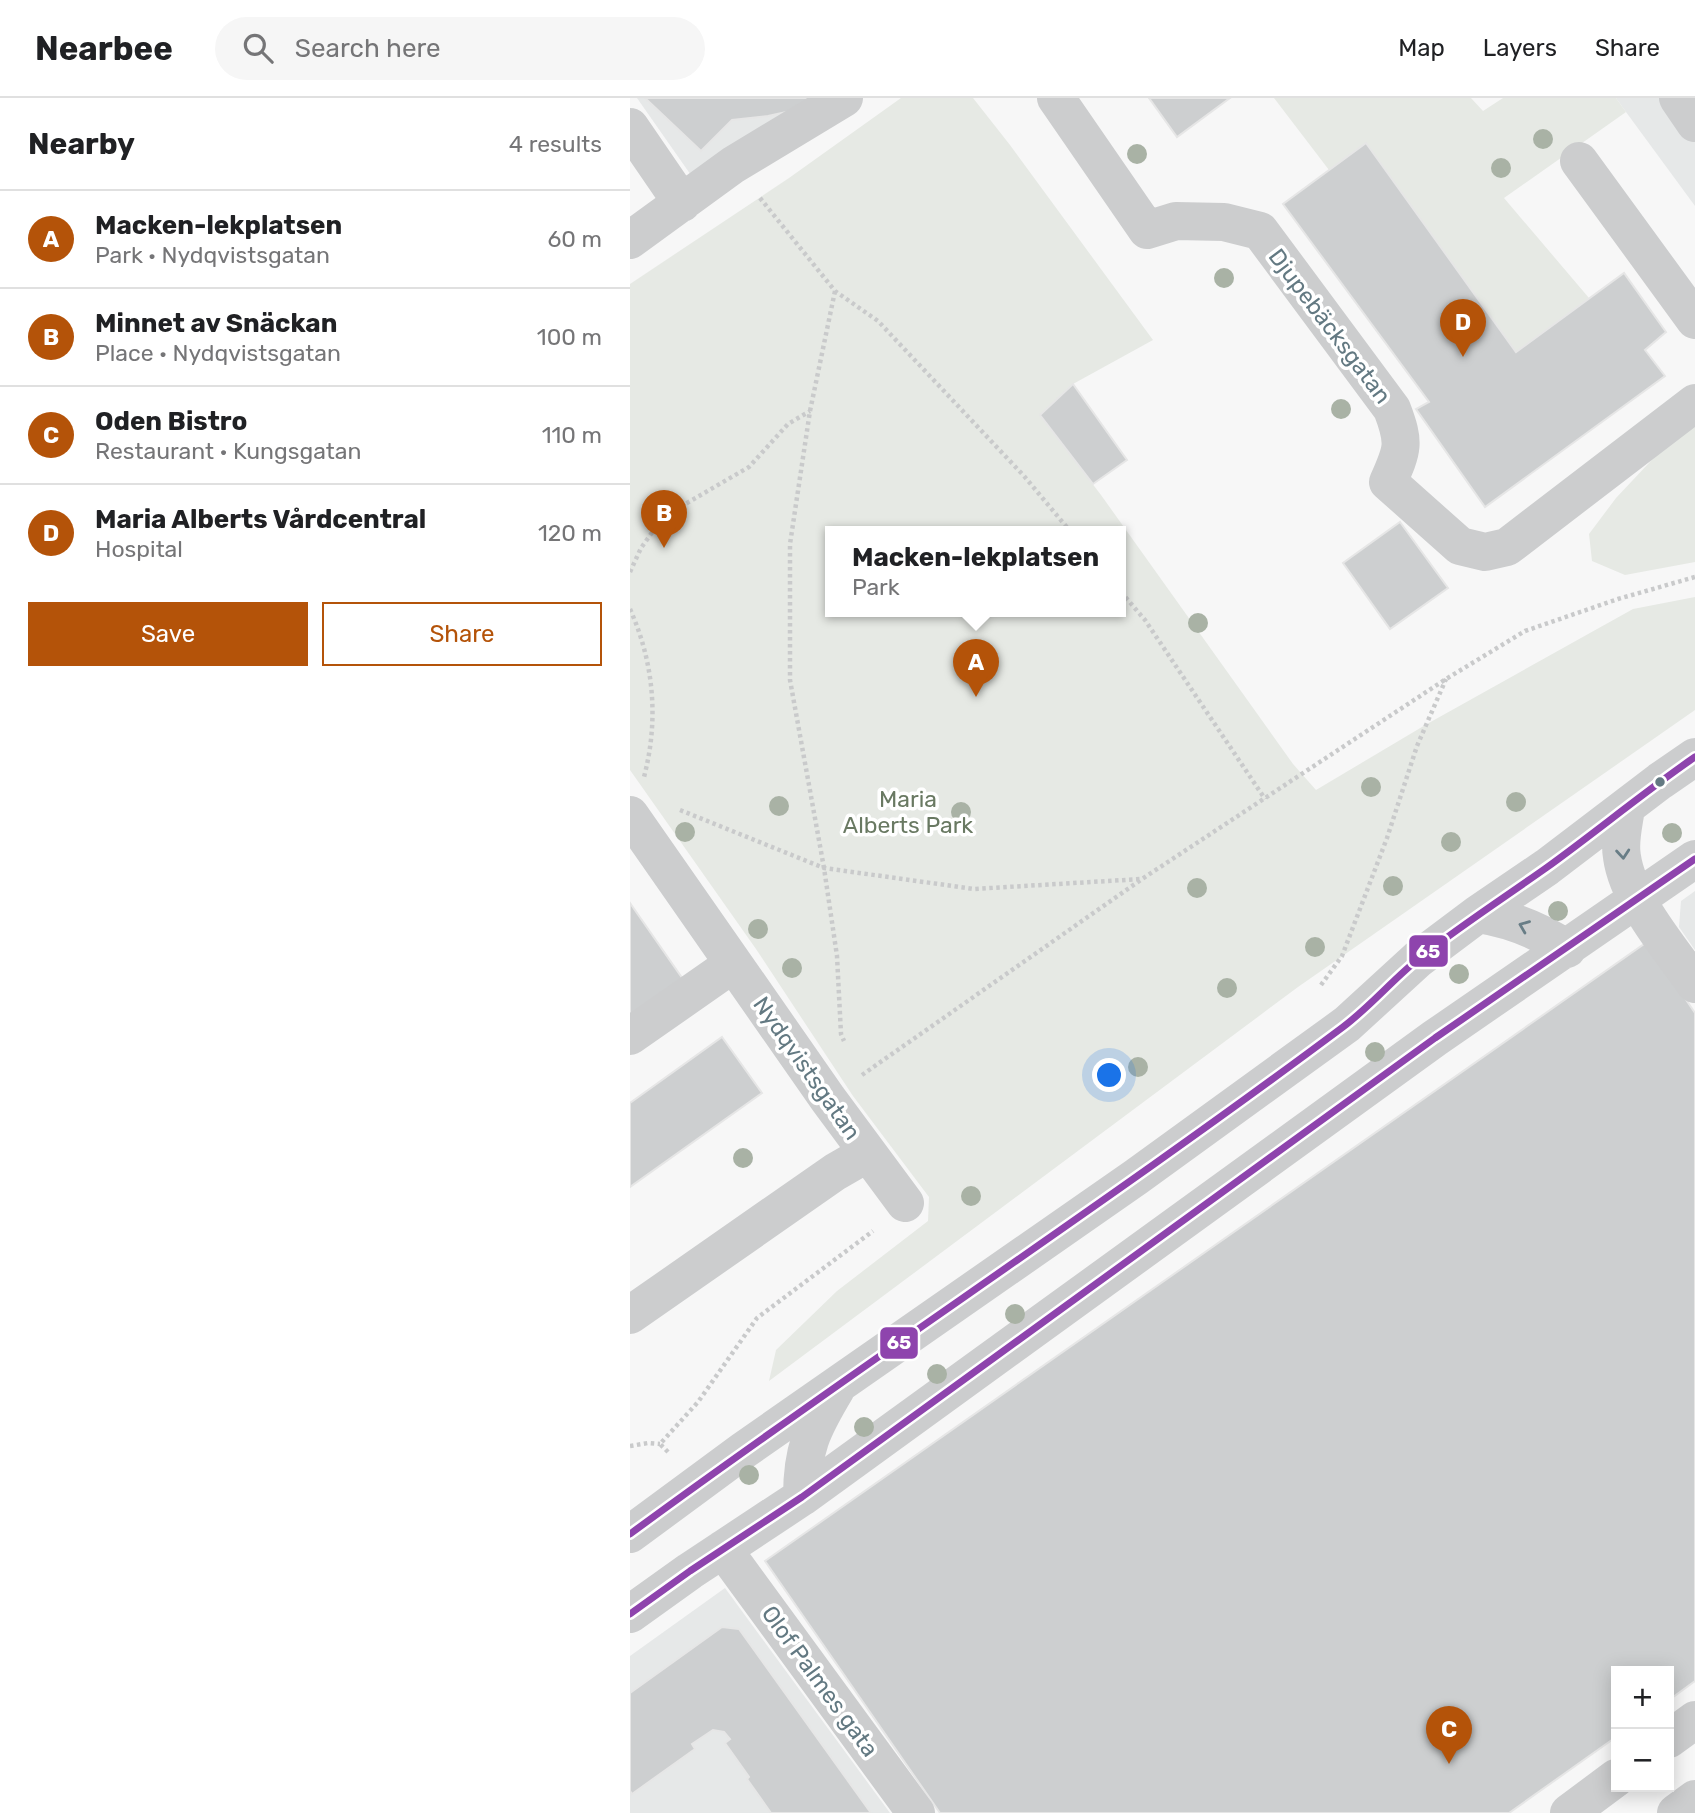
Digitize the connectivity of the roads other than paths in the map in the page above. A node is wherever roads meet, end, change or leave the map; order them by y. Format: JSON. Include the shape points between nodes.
{"nodes":[{"id":1,"x":844,"y":98,"type":"edge"},
{"id":2,"x":1056,"y":98,"type":"edge"},
{"id":3,"x":1678,"y":98,"type":"edge"},
{"id":4,"x":1695,"y":123,"type":"edge"},
{"id":5,"x":630,"y":127,"type":"edge"},
{"id":6,"x":1579,"y":161,"type":"dead end"},
{"id":7,"x":682,"y":202,"type":"junction"},
{"id":8,"x":630,"y":240,"type":"edge"},
{"id":9,"x":1695,"y":320,"type":"edge"},
{"id":10,"x":1695,"y":403,"type":"edge"},
{"id":11,"x":1695,"y":757,"type":"edge"},
{"id":12,"x":1626,"y":808,"type":"junction"},
{"id":13,"x":630,"y":816,"type":"edge"},
{"id":14,"x":1695,"y":859,"type":"edge"},
{"id":15,"x":1636,"y":899,"type":"junction"},
{"id":16,"x":1478,"y":914,"type":"junction"},
{"id":17,"x":1567,"y":949,"type":"junction"},
{"id":18,"x":733,"y":964,"type":"junction"},
{"id":19,"x":1695,"y":984,"type":"edge"},
{"id":20,"x":630,"y":1036,"type":"edge"},
{"id":21,"x":868,"y":1153,"type":"junction"},
{"id":22,"x":905,"y":1203,"type":"road end"},
{"id":23,"x":630,"y":1315,"type":"edge"},
{"id":24,"x":838,"y":1384,"type":"junction"},
{"id":25,"x":802,"y":1497,"type":"junction"},
{"id":26,"x":630,"y":1534,"type":"edge"},
{"id":27,"x":723,"y":1549,"type":"junction"},
{"id":28,"x":630,"y":1614,"type":"edge"},
{"id":29,"x":1695,"y":1720,"type":"edge"},
{"id":30,"x":1674,"y":1735,"type":"edge"},
{"id":31,"x":1611,"y":1782,"type":"edge"},
{"id":32,"x":1695,"y":1799,"type":"edge"},
{"id":33,"x":916,"y":1813,"type":"edge"},
{"id":34,"x":1569,"y":1813,"type":"edge"},
{"id":35,"x":1676,"y":1813,"type":"edge"}],
"edges":[{"from":1,"to":7,"type":"street","via":[[733,165]]},
{"from":2,"to":10,"type":"street","name":"Djupebäcksgatan","via":[[1147,230],[1176,221],[1224,222],[1260,232],[1392,409],[1401,432],[1400,456],[1388,482],[1460,546],[1485,552],[1507,547]]},
{"from":3,"to":4,"type":"street"},
{"from":5,"to":7,"type":"street"},
{"from":6,"to":9,"type":"street"},
{"from":7,"to":8,"type":"street"},
{"from":11,"to":12,"type":"street"},
{"from":12,"to":15,"type":"street","one_way":true,"via":[[1621,855]]},
{"from":12,"to":16,"type":"street"},
{"from":13,"to":18,"type":"street","name":"Nydqvistsgatan"},
{"from":14,"to":15,"type":"street"},
{"from":15,"to":17,"type":"street"},
{"from":15,"to":19,"type":"street"},
{"from":17,"to":16,"type":"street","one_way":true,"via":[[1525,926]]},
{"from":16,"to":24,"type":"street","via":[[1418,959],[1347,1024],[1136,1178]]},
{"from":17,"to":25,"type":"street","via":[[1412,1055]]},
{"from":18,"to":20,"type":"street"},
{"from":18,"to":21,"type":"street","name":"Nydqvistsgatan"},
{"from":21,"to":22,"type":"street"},
{"from":21,"to":23,"type":"street","name":"Nydqvistsgatan"},
{"from":24,"to":25,"type":"street","via":[[807,1447]]},
{"from":24,"to":26,"type":"street"},
{"from":25,"to":27,"type":"street"},
{"from":27,"to":28,"type":"street"},
{"from":27,"to":33,"type":"street","name":"Olof Palmes gata"},
{"from":29,"to":30,"type":"street"},
{"from":31,"to":34,"type":"street"},
{"from":32,"to":35,"type":"street"}]}
